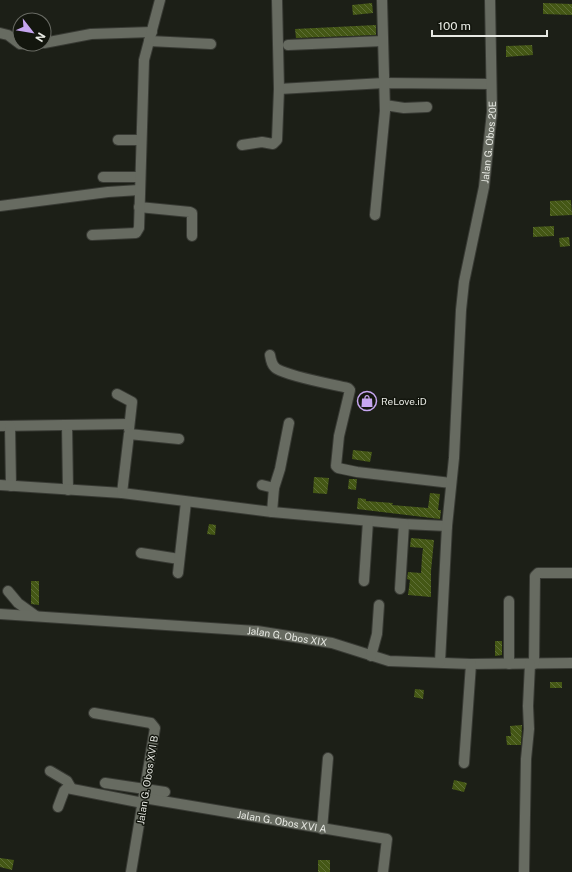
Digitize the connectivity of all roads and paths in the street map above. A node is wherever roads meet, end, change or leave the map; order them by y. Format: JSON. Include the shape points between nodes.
{"nodes":[{"id":1,"x":160,"y":0,"type":"edge"},
{"id":2,"x":277,"y":0,"type":"edge"},
{"id":3,"x":382,"y":0,"type":"edge"},
{"id":4,"x":490,"y":0,"type":"edge"},
{"id":5,"x":0,"y":33,"type":"edge"},
{"id":6,"x":151,"y":36,"type":"junction"},
{"id":7,"x":12,"y":38,"type":"edge"},
{"id":8,"x":52,"y":41,"type":"edge"},
{"id":9,"x":383,"y":41,"type":"junction"},
{"id":10,"x":210,"y":44,"type":"dead end"},
{"id":11,"x":288,"y":45,"type":"dead end"},
{"id":12,"x":384,"y":84,"type":"junction"},
{"id":13,"x":491,"y":84,"type":"junction"},
{"id":14,"x":279,"y":89,"type":"junction"},
{"id":15,"x":385,"y":105,"type":"junction"},
{"id":16,"x":427,"y":107,"type":"dead end"},
{"id":17,"x":118,"y":140,"type":"dead end"},
{"id":18,"x":141,"y":140,"type":"junction"},
{"id":19,"x":242,"y":145,"type":"dead end"},
{"id":20,"x":103,"y":177,"type":"dead end"},
{"id":21,"x":140,"y":177,"type":"junction"},
{"id":22,"x":139,"y":190,"type":"junction"},
{"id":23,"x":0,"y":206,"type":"edge"},
{"id":24,"x":139,"y":207,"type":"junction"},
{"id":25,"x":375,"y":215,"type":"dead end"},
{"id":26,"x":92,"y":235,"type":"dead end"},
{"id":27,"x":192,"y":236,"type":"dead end"},
{"id":28,"x":270,"y":355,"type":"dead end"},
{"id":29,"x":117,"y":394,"type":"dead end"},
{"id":30,"x":289,"y":423,"type":"dead end"},
{"id":31,"x":67,"y":425,"type":"junction"},
{"id":32,"x":5,"y":426,"type":"edge"},
{"id":33,"x":129,"y":429,"type":"junction"},
{"id":34,"x":179,"y":439,"type":"dead end"},
{"id":35,"x":451,"y":483,"type":"junction"},
{"id":36,"x":0,"y":485,"type":"edge"},
{"id":37,"x":262,"y":485,"type":"dead end"},
{"id":38,"x":11,"y":486,"type":"junction"},
{"id":39,"x":274,"y":488,"type":"junction"},
{"id":40,"x":68,"y":490,"type":"junction"},
{"id":41,"x":122,"y":493,"type":"junction"},
{"id":42,"x":186,"y":502,"type":"junction"},
{"id":43,"x":272,"y":512,"type":"junction"},
{"id":44,"x":368,"y":521,"type":"junction"},
{"id":45,"x":404,"y":524,"type":"junction"},
{"id":46,"x":447,"y":526,"type":"junction"},
{"id":47,"x":141,"y":553,"type":"dead end"},
{"id":48,"x":179,"y":559,"type":"junction"},
{"id":49,"x":178,"y":573,"type":"dead end"},
{"id":50,"x":572,"y":573,"type":"edge"},
{"id":51,"x":364,"y":581,"type":"dead end"},
{"id":52,"x":400,"y":589,"type":"dead end"},
{"id":53,"x":8,"y":591,"type":"dead end"},
{"id":54,"x":509,"y":601,"type":"dead end"},
{"id":55,"x":379,"y":605,"type":"dead end"},
{"id":56,"x":0,"y":614,"type":"edge"},
{"id":57,"x":36,"y":616,"type":"junction"},
{"id":58,"x":371,"y":656,"type":"junction"},
{"id":59,"x":440,"y":662,"type":"junction"},
{"id":60,"x":471,"y":664,"type":"junction"},
{"id":61,"x":509,"y":664,"type":"junction"},
{"id":62,"x":532,"y":664,"type":"junction"},
{"id":63,"x":572,"y":664,"type":"edge"},
{"id":64,"x":94,"y":713,"type":"dead end"},
{"id":65,"x":328,"y":758,"type":"dead end"},
{"id":66,"x":464,"y":763,"type":"dead end"},
{"id":67,"x":50,"y":771,"type":"dead end"},
{"id":68,"x":105,"y":783,"type":"dead end"},
{"id":69,"x":71,"y":788,"type":"junction"},
{"id":70,"x":165,"y":792,"type":"dead end"},
{"id":71,"x":144,"y":797,"type":"junction"},
{"id":72,"x":58,"y":807,"type":"dead end"},
{"id":73,"x":322,"y":829,"type":"junction"},
{"id":74,"x":131,"y":872,"type":"edge"},
{"id":75,"x":383,"y":872,"type":"edge"},
{"id":76,"x":524,"y":872,"type":"edge"}],
"edges":[{"from":1,"to":6,"type":"street"},
{"from":2,"to":14,"type":"street"},
{"from":3,"to":9,"type":"street"},
{"from":4,"to":13,"type":"street","name":"Jalan G. Obos 20E"},
{"from":5,"to":7,"type":"street"},
{"from":6,"to":8,"type":"street","via":[[91,34]]},
{"from":6,"to":10,"type":"street"},
{"from":6,"to":18,"type":"street","via":[[144,60]]},
{"from":9,"to":11,"type":"street"},
{"from":9,"to":12,"type":"street"},
{"from":12,"to":13,"type":"street"},
{"from":12,"to":14,"type":"street"},
{"from":12,"to":15,"type":"street"},
{"from":13,"to":35,"type":"street","name":"Jalan G. Obos 20E","via":[[492,112],[488,158],[464,282]]},
{"from":14,"to":19,"type":"street","via":[[276,141],[273,144],[262,142]]},
{"from":15,"to":16,"type":"street","via":[[404,108]]},
{"from":15,"to":25,"type":"street"},
{"from":17,"to":18,"type":"street"},
{"from":18,"to":21,"type":"street"},
{"from":20,"to":21,"type":"street"},
{"from":21,"to":22,"type":"street"},
{"from":22,"to":23,"type":"street"},
{"from":22,"to":24,"type":"street"},
{"from":24,"to":26,"type":"street","via":[[137,232]]},
{"from":24,"to":27,"type":"street","via":[[192,213]]},
{"from":28,"to":35,"type":"street","via":[[273,364],[282,371],[350,390],[339,436],[336,466],[338,468]]},
{"from":29,"to":33,"type":"street","via":[[132,402]]},
{"from":30,"to":39,"type":"street"},
{"from":31,"to":32,"type":"street"},
{"from":31,"to":33,"type":"street"},
{"from":31,"to":40,"type":"street"},
{"from":32,"to":38,"type":"street"},
{"from":33,"to":34,"type":"street"},
{"from":33,"to":41,"type":"street"},
{"from":35,"to":46,"type":"street","name":"Jalan G. Obos 20E"},
{"from":36,"to":38,"type":"street"},
{"from":37,"to":39,"type":"street"},
{"from":38,"to":40,"type":"street"},
{"from":39,"to":43,"type":"street"},
{"from":40,"to":41,"type":"street"},
{"from":41,"to":42,"type":"street"},
{"from":42,"to":43,"type":"street"},
{"from":42,"to":48,"type":"street"},
{"from":43,"to":44,"type":"street"},
{"from":44,"to":45,"type":"street"},
{"from":44,"to":51,"type":"street"},
{"from":45,"to":46,"type":"street"},
{"from":45,"to":52,"type":"street"},
{"from":46,"to":59,"type":"street","name":"Jalan G. Obos 20E"},
{"from":47,"to":48,"type":"street"},
{"from":48,"to":49,"type":"street"},
{"from":50,"to":62,"type":"street","via":[[535,576]]},
{"from":53,"to":57,"type":"street","via":[[18,603]]},
{"from":54,"to":61,"type":"street"},
{"from":55,"to":58,"type":"street","via":[[377,634]]},
{"from":56,"to":57,"type":"street","name":"Jalan G. Obos XIX"},
{"from":57,"to":58,"type":"street","name":"Jalan G. Obos XIX","via":[[257,631],[332,643]]},
{"from":58,"to":59,"type":"street","name":"Jalan G. Obos XIX","via":[[389,661]]},
{"from":59,"to":60,"type":"street","name":"Jalan G. Obos XIX"},
{"from":60,"to":61,"type":"street","name":"Jalan G. Obos XIX"},
{"from":60,"to":66,"type":"street"},
{"from":61,"to":62,"type":"street","name":"Jalan G. Obos XIX"},
{"from":62,"to":63,"type":"street","name":"Jalan G. Obos XIX"},
{"from":62,"to":76,"type":"street","via":[[528,706],[530,729],[526,766]]},
{"from":64,"to":71,"type":"street","name":"Jalan G. Obos XVI B","via":[[154,725]]},
{"from":65,"to":73,"type":"street"},
{"from":67,"to":69,"type":"street","via":[[67,781]]},
{"from":68,"to":71,"type":"street"},
{"from":69,"to":71,"type":"street"},
{"from":69,"to":72,"type":"street","via":[[64,791]]},
{"from":70,"to":71,"type":"street"},
{"from":71,"to":73,"type":"street","name":"Jalan G. Obos XVI A"},
{"from":71,"to":74,"type":"street","name":"Jalan G. Obos XVI B"},
{"from":73,"to":75,"type":"street","name":"Jalan G. Obos XVI A","via":[[386,839]]}]}
